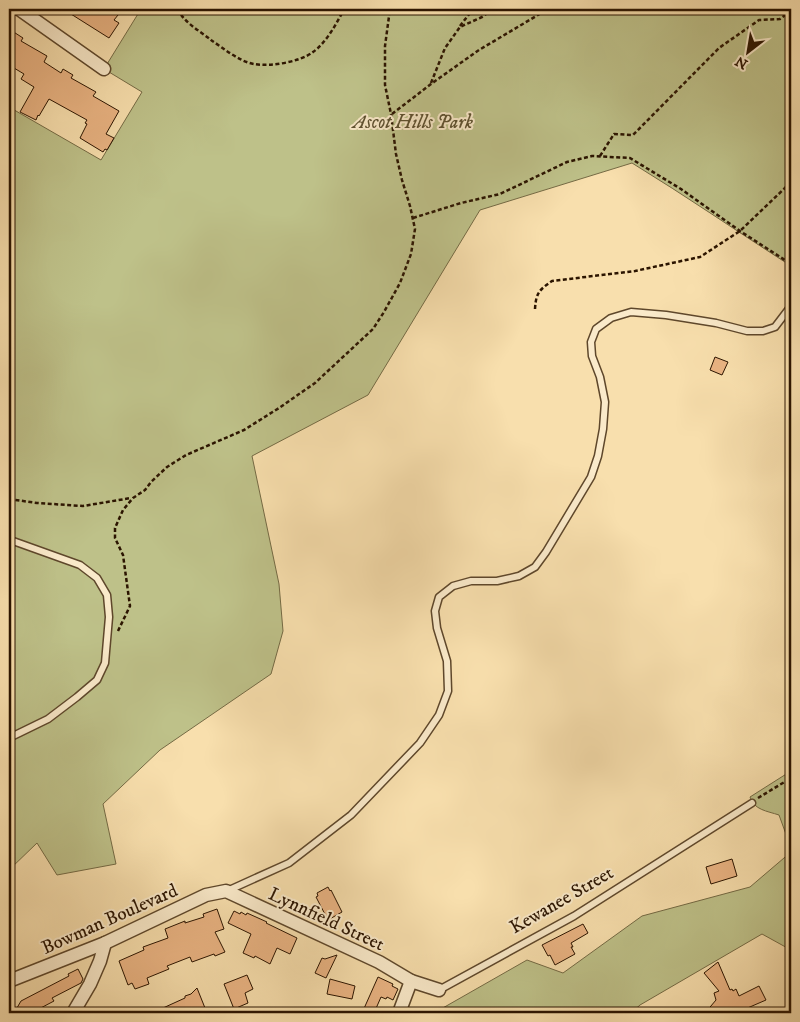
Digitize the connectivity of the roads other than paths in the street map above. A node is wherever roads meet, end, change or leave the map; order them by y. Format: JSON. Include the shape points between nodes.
{"nodes":[{"id":1,"x":19,"y":9,"type":"edge"},
{"id":2,"x":104,"y":69,"type":"dead end"},
{"id":3,"x":791,"y":306,"type":"edge"},
{"id":4,"x":12,"y":541,"type":"dead end"},
{"id":5,"x":9,"y":738,"type":"edge"},
{"id":6,"x":752,"y":802,"type":"road end"},
{"id":7,"x":226,"y":891,"type":"junction"},
{"id":8,"x":105,"y":943,"type":"junction"},
{"id":9,"x":9,"y":981,"type":"edge"},
{"id":10,"x":412,"y":982,"type":"junction"},
{"id":11,"x":438,"y":990,"type":"joint"},
{"id":12,"x":73,"y":1013,"type":"edge"},
{"id":13,"x":398,"y":1013,"type":"edge"}],
"edges":[{"from":1,"to":2,"type":"street"},
{"from":3,"to":7,"type":"lane","via":[[775,326],[763,331],[746,331],[666,314],[631,312],[611,318],[596,329],[591,342],[592,356],[605,402],[598,456],[591,477],[546,552],[535,567],[519,576],[497,581],[471,581],[453,586],[440,597],[435,611],[447,661],[448,691],[439,714],[420,743],[350,815],[296,858]]},
{"from":4,"to":5,"type":"lane","via":[[80,566],[97,578],[107,595],[109,617],[105,663],[98,680],[48,720]]},
{"from":6,"to":11,"type":"lane","name":"Kewanee Street","via":[[574,916]]},
{"from":7,"to":8,"type":"street","name":"Bowman Boulevard","via":[[206,895]]},
{"from":7,"to":10,"type":"street","name":"Lynnfield Street","via":[[372,958]]},
{"from":8,"to":9,"type":"street","name":"Bowman Boulevard"},
{"from":8,"to":12,"type":"street","via":[[90,984]]},
{"from":10,"to":11,"type":"street","name":"Kewanee Street"},
{"from":10,"to":13,"type":"street"}]}
